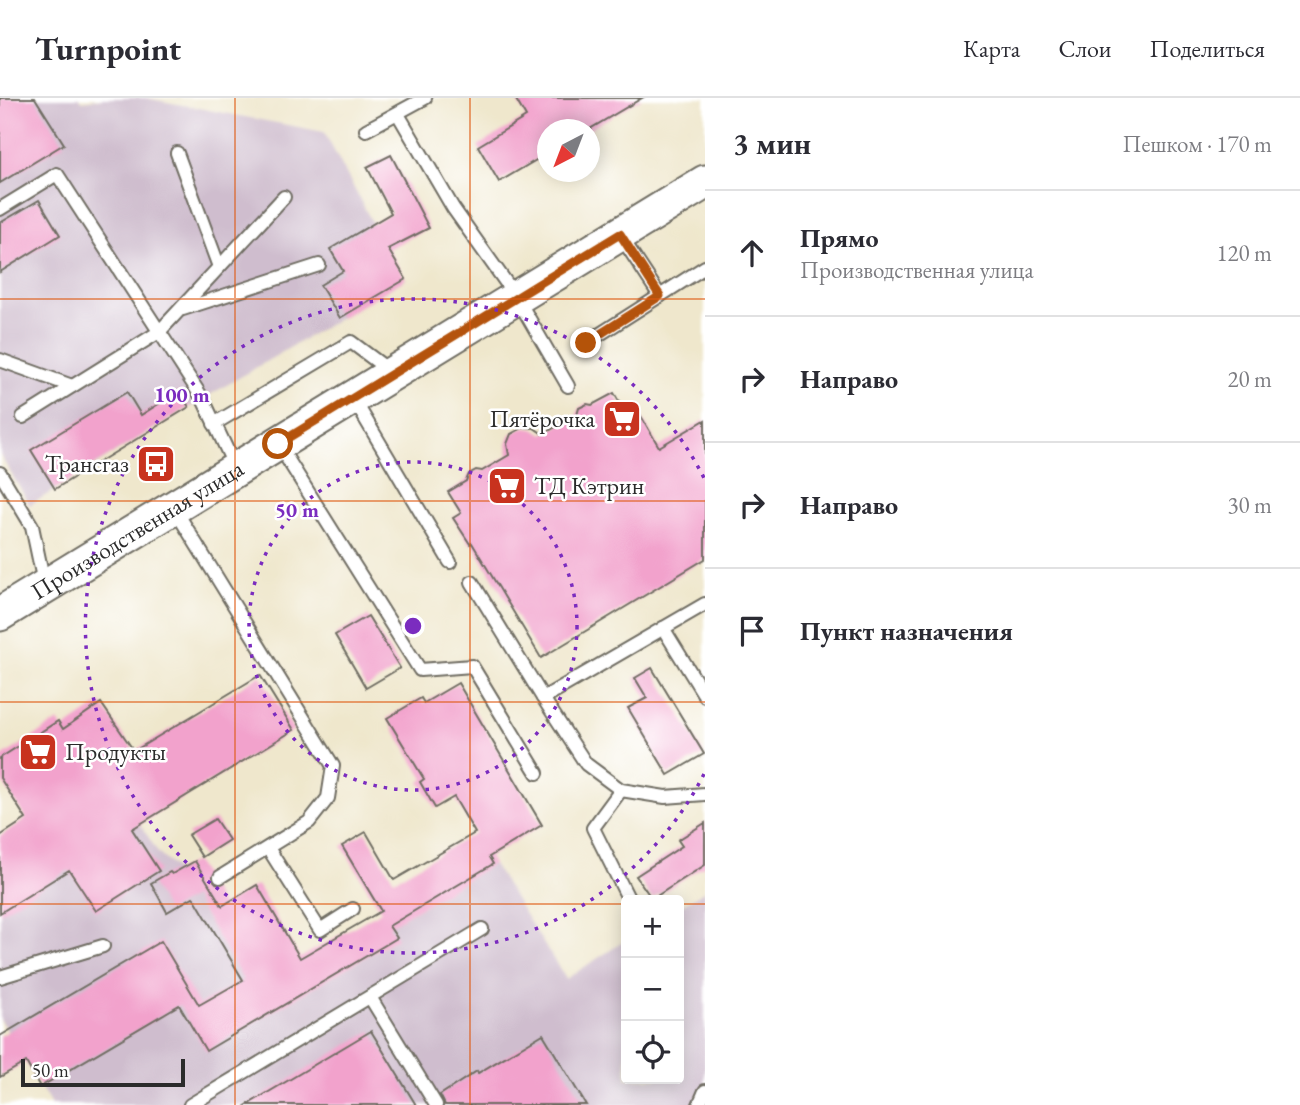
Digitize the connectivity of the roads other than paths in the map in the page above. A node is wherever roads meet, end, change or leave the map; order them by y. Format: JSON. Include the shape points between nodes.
{"nodes":[{"id":1,"x":425,"y":98,"type":"edge"},
{"id":2,"x":398,"y":114,"type":"junction"},
{"id":3,"x":366,"y":130,"type":"dead end"},
{"id":4,"x":177,"y":153,"type":"dead end"},
{"id":5,"x":705,"y":182,"type":"edge"},
{"id":6,"x":284,"y":197,"type":"dead end"},
{"id":7,"x":0,"y":209,"type":"edge"},
{"id":8,"x":620,"y":234,"type":"junction"},
{"id":9,"x":319,"y":265,"type":"dead end"},
{"id":10,"x":219,"y":267,"type":"junction"},
{"id":11,"x":705,"y":267,"type":"edge"},
{"id":12,"x":660,"y":296,"type":"junction"},
{"id":13,"x":517,"y":298,"type":"junction"},
{"id":14,"x":179,"y":310,"type":"junction"},
{"id":15,"x":159,"y":332,"type":"junction"},
{"id":16,"x":586,"y":343,"type":"dead end"},
{"id":17,"x":0,"y":360,"type":"edge"},
{"id":18,"x":393,"y":373,"type":"junction"},
{"id":19,"x":72,"y":386,"type":"junction"},
{"id":20,"x":568,"y":386,"type":"dead end"},
{"id":21,"x":353,"y":398,"type":"junction"},
{"id":22,"x":23,"y":416,"type":"dead end"},
{"id":23,"x":214,"y":424,"type":"junction"},
{"id":24,"x":278,"y":444,"type":"junction"},
{"id":25,"x":236,"y":470,"type":"junction"},
{"id":26,"x":0,"y":473,"type":"edge"},
{"id":27,"x":174,"y":507,"type":"junction"},
{"id":28,"x":450,"y":562,"type":"dead end"},
{"id":29,"x":472,"y":582,"type":"dead end"},
{"id":30,"x":45,"y":587,"type":"junction"},
{"id":31,"x":705,"y":604,"type":"edge"},
{"id":32,"x":0,"y":614,"type":"edge"},
{"id":33,"x":663,"y":628,"type":"junction"},
{"id":34,"x":705,"y":696,"type":"edge"},
{"id":35,"x":543,"y":698,"type":"junction"},
{"id":36,"x":537,"y":774,"type":"dead end"},
{"id":37,"x":621,"y":790,"type":"junction"},
{"id":38,"x":705,"y":794,"type":"edge"},
{"id":39,"x":268,"y":848,"type":"junction"},
{"id":40,"x":220,"y":877,"type":"dead end"},
{"id":41,"x":626,"y":895,"type":"edge"},
{"id":42,"x":354,"y":909,"type":"dead end"},
{"id":43,"x":482,"y":929,"type":"dead end"},
{"id":44,"x":103,"y":946,"type":"dead end"},
{"id":45,"x":0,"y":977,"type":"edge"},
{"id":46,"x":370,"y":997,"type":"junction"},
{"id":47,"x":705,"y":1091,"type":"edge"},
{"id":48,"x":190,"y":1105,"type":"edge"},
{"id":49,"x":436,"y":1105,"type":"edge"},
{"id":50,"x":699,"y":1105,"type":"edge"}],
"edges":[{"from":1,"to":2,"type":"lane"},
{"from":2,"to":3,"type":"lane"},
{"from":2,"to":13,"type":"lane","via":[[453,208]]},
{"from":4,"to":10,"type":"lane"},
{"from":5,"to":8,"type":"main road","name":"Производственная улица"},
{"from":6,"to":10,"type":"lane"},
{"from":7,"to":15,"type":"lane","via":[[57,174]]},
{"from":8,"to":12,"type":"lane"},
{"from":8,"to":13,"type":"main road","name":"Производственная улица"},
{"from":9,"to":14,"type":"lane"},
{"from":10,"to":14,"type":"lane"},
{"from":11,"to":12,"type":"lane"},
{"from":12,"to":16,"type":"lane"},
{"from":13,"to":18,"type":"main road","name":"Производственная улица"},
{"from":13,"to":20,"type":"lane"},
{"from":14,"to":15,"type":"lane"},
{"from":15,"to":19,"type":"lane"},
{"from":15,"to":23,"type":"lane"},
{"from":17,"to":19,"type":"lane"},
{"from":18,"to":21,"type":"main road","name":"Производственная улица"},
{"from":18,"to":23,"type":"lane","via":[[351,342]]},
{"from":19,"to":22,"type":"lane"},
{"from":21,"to":24,"type":"main road","name":"Производственная улица"},
{"from":21,"to":28,"type":"lane"},
{"from":23,"to":25,"type":"lane"},
{"from":24,"to":25,"type":"main road","name":"Производственная улица"},
{"from":24,"to":36,"type":"lane","via":[[420,670],[472,666]]},
{"from":25,"to":27,"type":"main road","name":"Производственная улица"},
{"from":26,"to":30,"type":"lane","via":[[32,526]]},
{"from":27,"to":30,"type":"main road","name":"Производственная улица"},
{"from":27,"to":39,"type":"lane","via":[[333,766],[328,798],[309,822]]},
{"from":29,"to":35,"type":"lane"},
{"from":30,"to":32,"type":"main road","name":"Производственная улица"},
{"from":31,"to":33,"type":"lane"},
{"from":33,"to":34,"type":"lane"},
{"from":33,"to":35,"type":"lane"},
{"from":35,"to":37,"type":"lane","via":[[586,764]]},
{"from":37,"to":38,"type":"lane","via":[[665,797]]},
{"from":37,"to":41,"type":"lane","via":[[593,828]]},
{"from":39,"to":40,"type":"lane"},
{"from":39,"to":42,"type":"lane","via":[[320,930]]},
{"from":43,"to":46,"type":"lane"},
{"from":44,"to":45,"type":"lane"},
{"from":46,"to":48,"type":"lane"},
{"from":46,"to":49,"type":"lane"},
{"from":47,"to":50,"type":"lane"}]}
